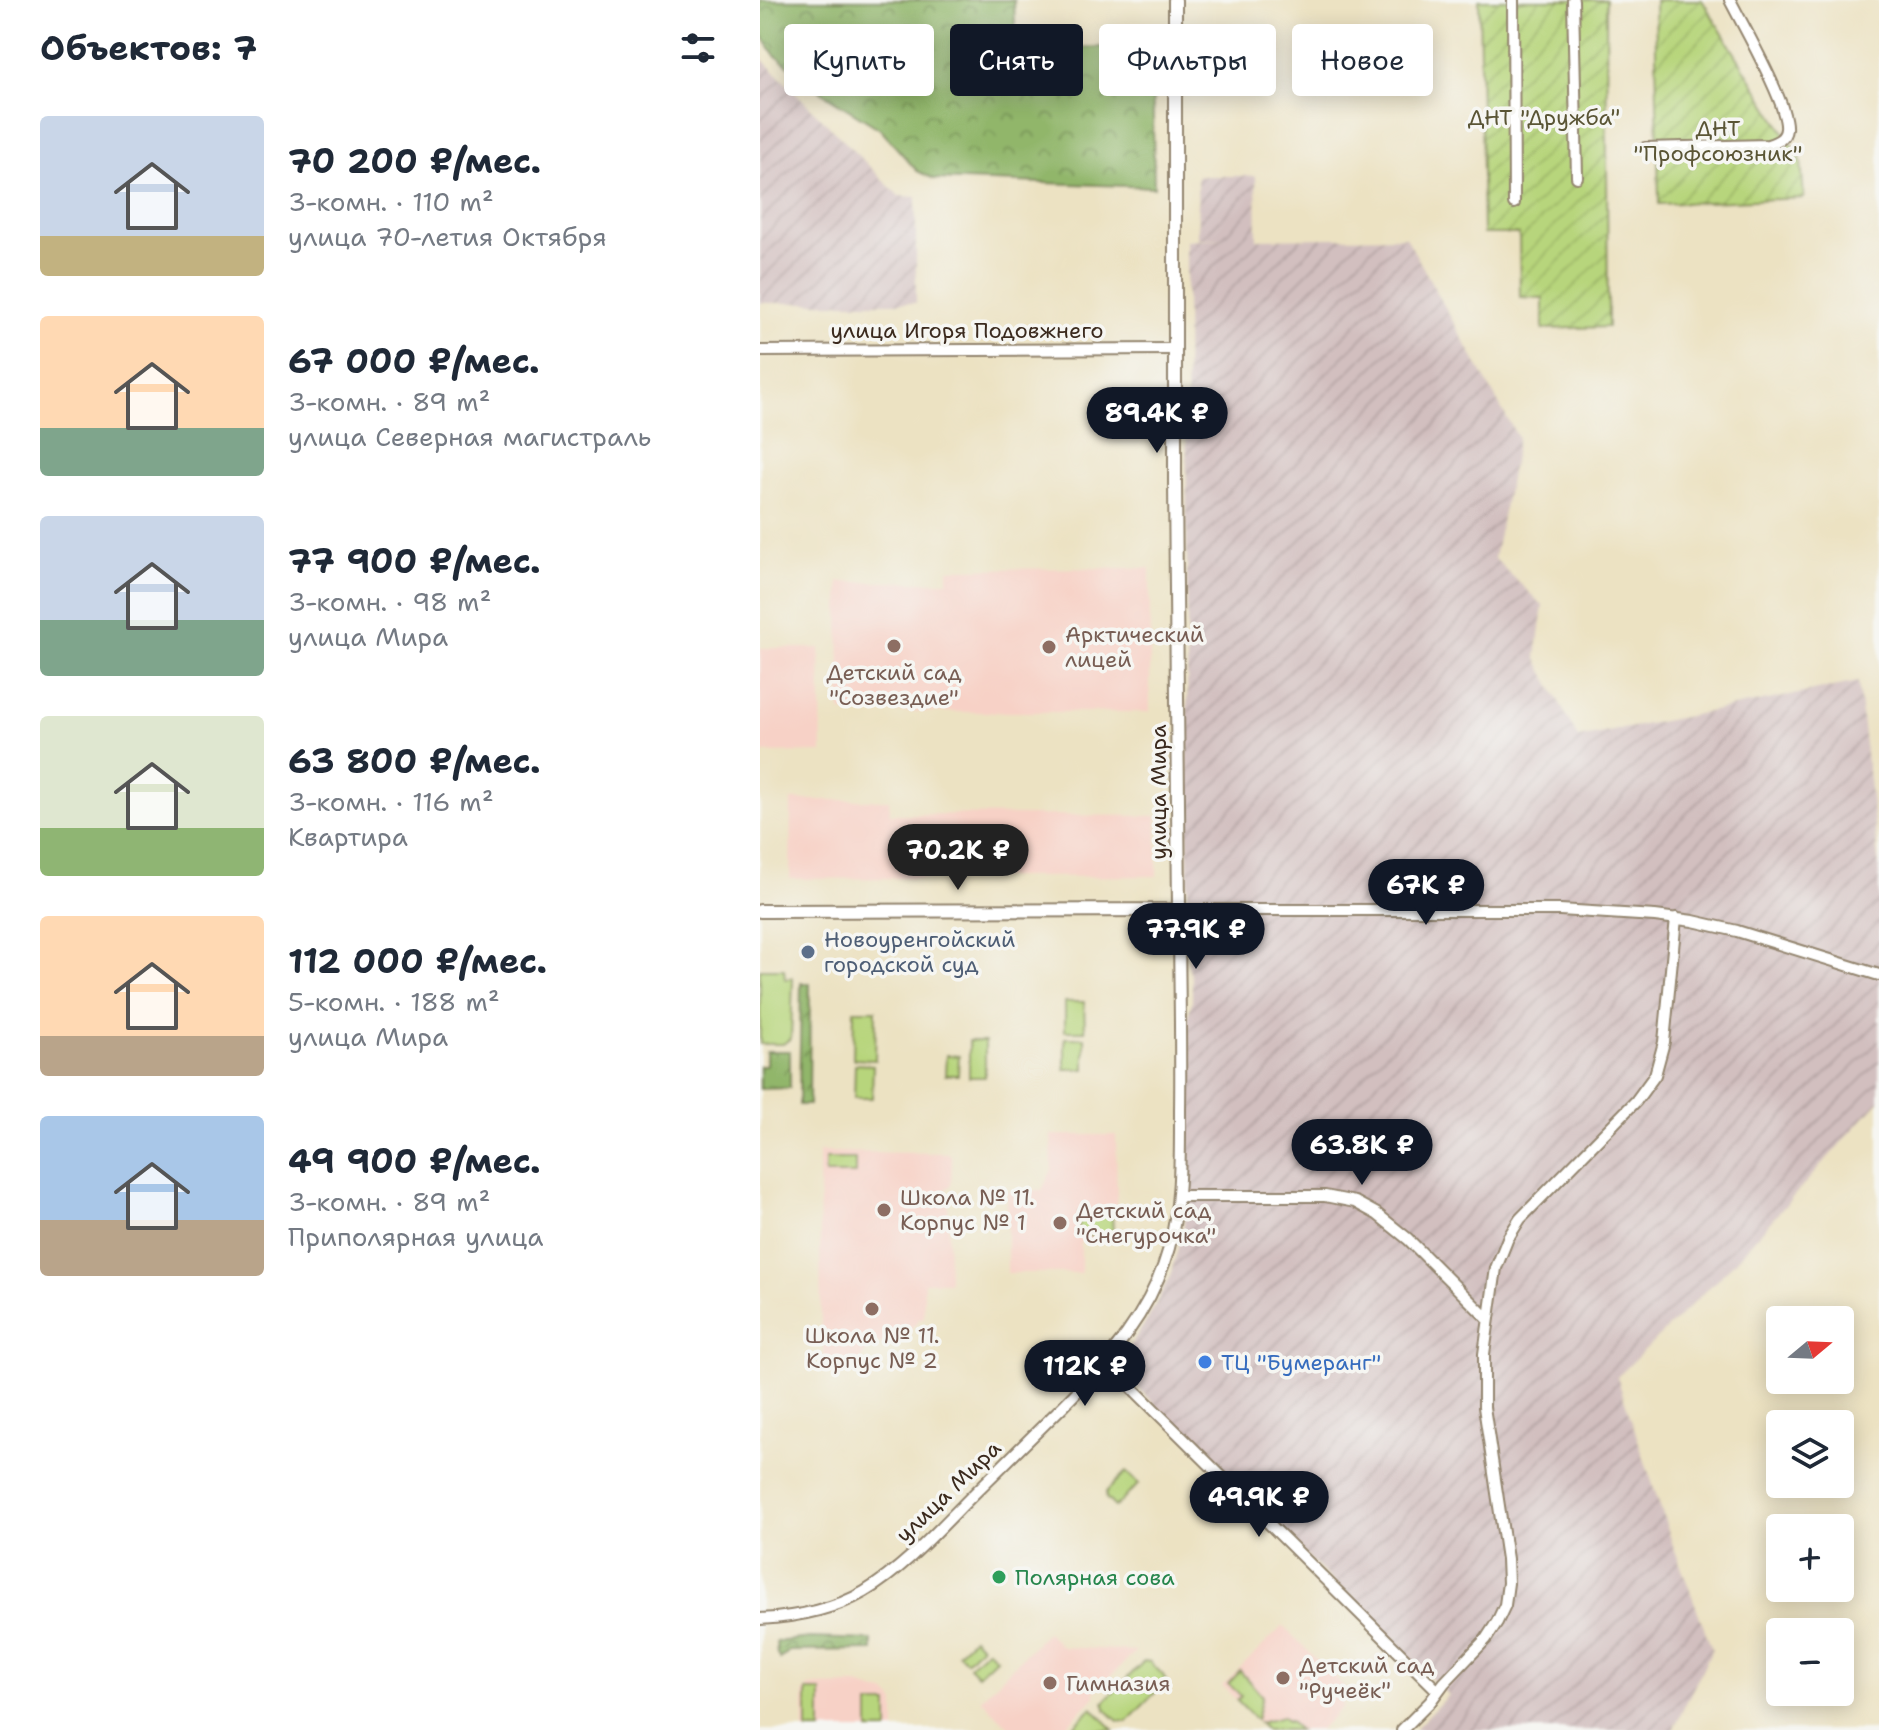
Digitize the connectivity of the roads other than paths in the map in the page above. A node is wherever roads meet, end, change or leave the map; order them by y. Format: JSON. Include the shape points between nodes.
{"nodes":[{"id":1,"x":1175,"y":0,"type":"edge"},
{"id":2,"x":1513,"y":0,"type":"edge"},
{"id":3,"x":1573,"y":0,"type":"edge"},
{"id":4,"x":1730,"y":0,"type":"edge"},
{"id":5,"x":1645,"y":148,"type":"dead end"},
{"id":6,"x":1577,"y":177,"type":"dead end"},
{"id":7,"x":1514,"y":203,"type":"dead end"},
{"id":8,"x":1175,"y":349,"type":"junction"},
{"id":9,"x":760,"y":351,"type":"edge"},
{"id":10,"x":1179,"y":910,"type":"junction"},
{"id":11,"x":760,"y":911,"type":"edge"},
{"id":12,"x":1676,"y":918,"type":"junction"},
{"id":13,"x":1879,"y":975,"type":"edge"},
{"id":14,"x":1178,"y":1196,"type":"junction"},
{"id":15,"x":1488,"y":1319,"type":"junction"},
{"id":16,"x":1106,"y":1362,"type":"junction"},
{"id":17,"x":760,"y":1619,"type":"edge"},
{"id":18,"x":1438,"y":1691,"type":"junction"},
{"id":19,"x":1402,"y":1730,"type":"edge"}],
"edges":[{"from":1,"to":8,"type":"main road","name":"улица Мира"},
{"from":2,"to":7,"type":"street"},
{"from":3,"to":6,"type":"street"},
{"from":4,"to":5,"type":"street","via":[[1772,81],[1785,133],[1768,145]]},
{"from":8,"to":9,"type":"street","name":"улица Игоря Подовжнего"},
{"from":8,"to":10,"type":"main road","name":"улица Мира"},
{"from":10,"to":11,"type":"main road"},
{"from":10,"to":12,"type":"street","via":[[1560,910]]},
{"from":10,"to":14,"type":"street","name":"улица Мира"},
{"from":12,"to":13,"type":"street"},
{"from":12,"to":15,"type":"street","via":[[1664,1042],[1655,1075],[1513,1229],[1496,1268]]},
{"from":14,"to":15,"type":"street","via":[[1325,1196],[1355,1202],[1408,1239]]},
{"from":14,"to":16,"type":"street","name":"улица Мира","via":[[1157,1283]]},
{"from":15,"to":18,"type":"street","via":[[1483,1390],[1507,1559],[1507,1594],[1493,1629]]},
{"from":16,"to":17,"type":"street","name":"улица Мира","via":[[882,1580],[827,1608]]},
{"from":16,"to":18,"type":"street"},
{"from":18,"to":19,"type":"street"}]}
